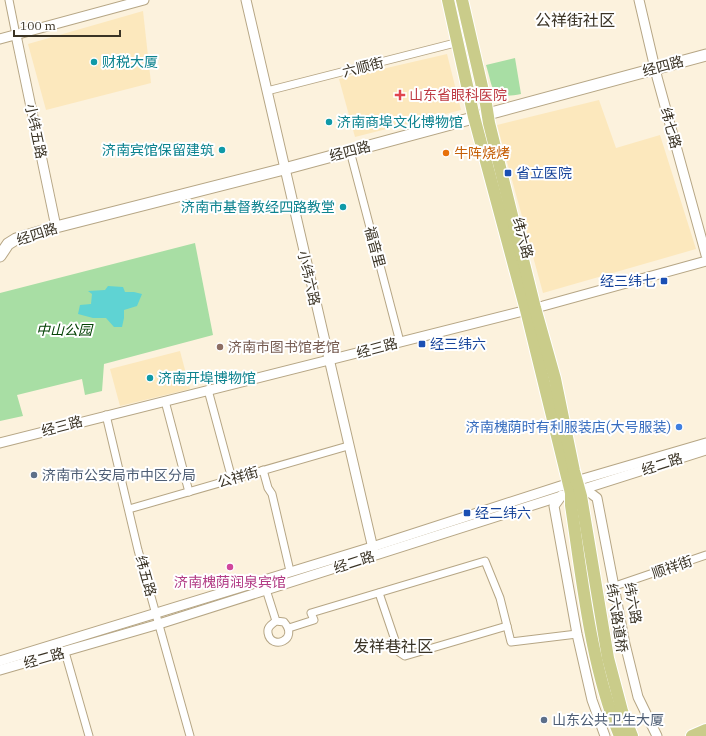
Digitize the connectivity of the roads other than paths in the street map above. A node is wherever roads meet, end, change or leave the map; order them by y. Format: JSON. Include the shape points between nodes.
{"nodes":[{"id":1,"x":9,"y":0,"type":"edge"},
{"id":2,"x":144,"y":0,"type":"edge"},
{"id":3,"x":246,"y":0,"type":"edge"},
{"id":4,"x":448,"y":0,"type":"edge"},
{"id":5,"x":462,"y":0,"type":"edge"},
{"id":6,"x":639,"y":0,"type":"edge"},
{"id":7,"x":16,"y":35,"type":"junction"},
{"id":8,"x":0,"y":39,"type":"edge"},
{"id":9,"x":459,"y":42,"type":"junction"},
{"id":10,"x":706,"y":55,"type":"edge"},
{"id":11,"x":655,"y":68,"type":"junction"},
{"id":12,"x":267,"y":92,"type":"junction"},
{"id":13,"x":488,"y":114,"type":"junction"},
{"id":14,"x":474,"y":117,"type":"junction"},
{"id":15,"x":350,"y":151,"type":"junction"},
{"id":16,"x":284,"y":169,"type":"junction"},
{"id":17,"x":56,"y":227,"type":"junction"},
{"id":18,"x":706,"y":254,"type":"edge"},
{"id":19,"x":0,"y":256,"type":"edge"},
{"id":20,"x":706,"y":261,"type":"edge"},
{"id":21,"x":531,"y":309,"type":"junction"},
{"id":22,"x":400,"y":342,"type":"junction"},
{"id":23,"x":328,"y":361,"type":"junction"},
{"id":24,"x":208,"y":390,"type":"junction"},
{"id":25,"x":165,"y":400,"type":"junction"},
{"id":26,"x":106,"y":415,"type":"junction"},
{"id":27,"x":0,"y":443,"type":"edge"},
{"id":28,"x":706,"y":443,"type":"edge"},
{"id":29,"x":348,"y":446,"type":"junction"},
{"id":30,"x":706,"y":450,"type":"edge"},
{"id":31,"x":264,"y":470,"type":"junction"},
{"id":32,"x":232,"y":479,"type":"junction"},
{"id":33,"x":189,"y":492,"type":"junction"},
{"id":34,"x":574,"y":493,"type":"junction"},
{"id":35,"x":129,"y":509,"type":"junction"},
{"id":36,"x":374,"y":551,"type":"junction"},
{"id":37,"x":706,"y":555,"type":"edge"},
{"id":38,"x":290,"y":571,"type":"junction"},
{"id":39,"x":263,"y":580,"type":"junction"},
{"id":40,"x":615,"y":586,"type":"junction"},
{"id":41,"x":266,"y":590,"type":"junction"},
{"id":42,"x":379,"y":592,"type":"junction"},
{"id":43,"x":156,"y":613,"type":"junction"},
{"id":44,"x":276,"y":621,"type":"junction"},
{"id":45,"x":159,"y":624,"type":"junction"},
{"id":46,"x":507,"y":626,"type":"junction"},
{"id":47,"x":289,"y":628,"type":"junction"},
{"id":48,"x":577,"y":634,"type":"junction"},
{"id":49,"x":65,"y":652,"type":"junction"},
{"id":50,"x":0,"y":660,"type":"edge"},
{"id":51,"x":0,"y":670,"type":"edge"},
{"id":52,"x":706,"y":730,"type":"edge"},
{"id":53,"x":89,"y":736,"type":"edge"},
{"id":54,"x":190,"y":736,"type":"edge"},
{"id":55,"x":605,"y":736,"type":"edge"},
{"id":56,"x":620,"y":736,"type":"edge"},
{"id":57,"x":632,"y":736,"type":"edge"},
{"id":58,"x":657,"y":736,"type":"edge"},
{"id":59,"x":692,"y":736,"type":"edge"}],
"edges":[{"from":1,"to":7,"type":"street"},
{"from":2,"to":7,"type":"street"},
{"from":3,"to":12,"type":"street","name":"小纬六路"},
{"from":4,"to":9,"type":"main road","name":"纬六路"},
{"from":5,"to":13,"type":"main road","name":"纬六路"},
{"from":6,"to":11,"type":"street","name":"纬七路"},
{"from":7,"to":8,"type":"street"},
{"from":7,"to":17,"type":"street","name":"小纬五路"},
{"from":9,"to":12,"type":"street","name":"六顺街"},
{"from":9,"to":14,"type":"main road","name":"纬六路"},
{"from":10,"to":11,"type":"main road","name":"经四路"},
{"from":11,"to":13,"type":"main road","name":"经四路"},
{"from":11,"to":18,"type":"street","name":"纬七路"},
{"from":12,"to":16,"type":"street","name":"小纬六路"},
{"from":13,"to":14,"type":"main road","name":"经四路"},
{"from":13,"to":21,"type":"main road","name":"纬六路"},
{"from":14,"to":15,"type":"main road","name":"经四路"},
{"from":14,"to":21,"type":"main road","name":"纬六路"},
{"from":15,"to":16,"type":"main road","name":"经四路"},
{"from":15,"to":22,"type":"street","name":"福音里"},
{"from":16,"to":17,"type":"main road","name":"经四路"},
{"from":16,"to":23,"type":"street","name":"小纬六路"},
{"from":17,"to":19,"type":"main road","name":"经四路","via":[[16,239],[8,244]]},
{"from":20,"to":21,"type":"street","name":"经三路"},
{"from":21,"to":22,"type":"street","name":"经三路"},
{"from":21,"to":34,"type":"main road","name":"纬六路"},
{"from":22,"to":23,"type":"street","name":"经三路"},
{"from":23,"to":24,"type":"street","name":"经三路"},
{"from":23,"to":29,"type":"street","name":"小纬六路"},
{"from":24,"to":25,"type":"street","name":"经三路"},
{"from":24,"to":32,"type":"street"},
{"from":25,"to":26,"type":"street","name":"经三路"},
{"from":25,"to":33,"type":"street"},
{"from":26,"to":27,"type":"street","name":"经三路"},
{"from":26,"to":35,"type":"street","name":"纬五路"},
{"from":28,"to":34,"type":"street","name":"经二路"},
{"from":29,"to":31,"type":"street","name":"公祥街"},
{"from":29,"to":36,"type":"street","name":"小纬六路"},
{"from":30,"to":34,"type":"street","name":"经二路"},
{"from":31,"to":32,"type":"street","name":"公祥街"},
{"from":31,"to":38,"type":"street"},
{"from":32,"to":33,"type":"street","name":"公祥街"},
{"from":33,"to":35,"type":"street","name":"公祥街"},
{"from":34,"to":36,"type":"street","name":"经二路"},
{"from":34,"to":36,"type":"street","name":"经二路"},
{"from":34,"to":40,"type":"street","name":"纬六路","via":[[597,498]]},
{"from":34,"to":48,"type":"street","via":[[554,506]]},
{"from":34,"to":56,"type":"main road","name":"纬六路道桥","via":[[595,651]]},
{"from":34,"to":57,"type":"main road","name":"纬六路道桥","via":[[608,658],[622,711]]},
{"from":35,"to":43,"type":"street","name":"纬五路"},
{"from":36,"to":38,"type":"street","name":"经二路"},
{"from":36,"to":41,"type":"street","name":"经二路"},
{"from":37,"to":40,"type":"street","name":"顺祥街"},
{"from":38,"to":39,"type":"street","name":"经二路"},
{"from":39,"to":41,"type":"street"},
{"from":39,"to":43,"type":"street","name":"经二路"},
{"from":40,"to":58,"type":"street","name":"纬六路","via":[[638,697]]},
{"from":41,"to":44,"type":"street"},
{"from":41,"to":45,"type":"street","name":"经二路"},
{"from":42,"to":46,"type":"street","via":[[399,652],[405,656]]},
{"from":42,"to":46,"type":"street","via":[[485,561],[500,598]]},
{"from":42,"to":47,"type":"street","via":[[311,613],[314,620]]},
{"from":43,"to":45,"type":"street","name":"纬五路"},
{"from":43,"to":50,"type":"street","name":"经二路"},
{"from":44,"to":47,"type":"street","via":[[284,622]]},
{"from":44,"to":47,"type":"street","via":[[268,630],[273,641],[279,643],[286,640]]},
{"from":45,"to":49,"type":"street","name":"经二路"},
{"from":45,"to":54,"type":"street","name":"纬五路"},
{"from":46,"to":48,"type":"street","via":[[511,642]]},
{"from":48,"to":55,"type":"street","via":[[592,700]]},
{"from":49,"to":51,"type":"street","name":"经二路"},
{"from":49,"to":53,"type":"street"},
{"from":52,"to":59,"type":"main road"}]}
